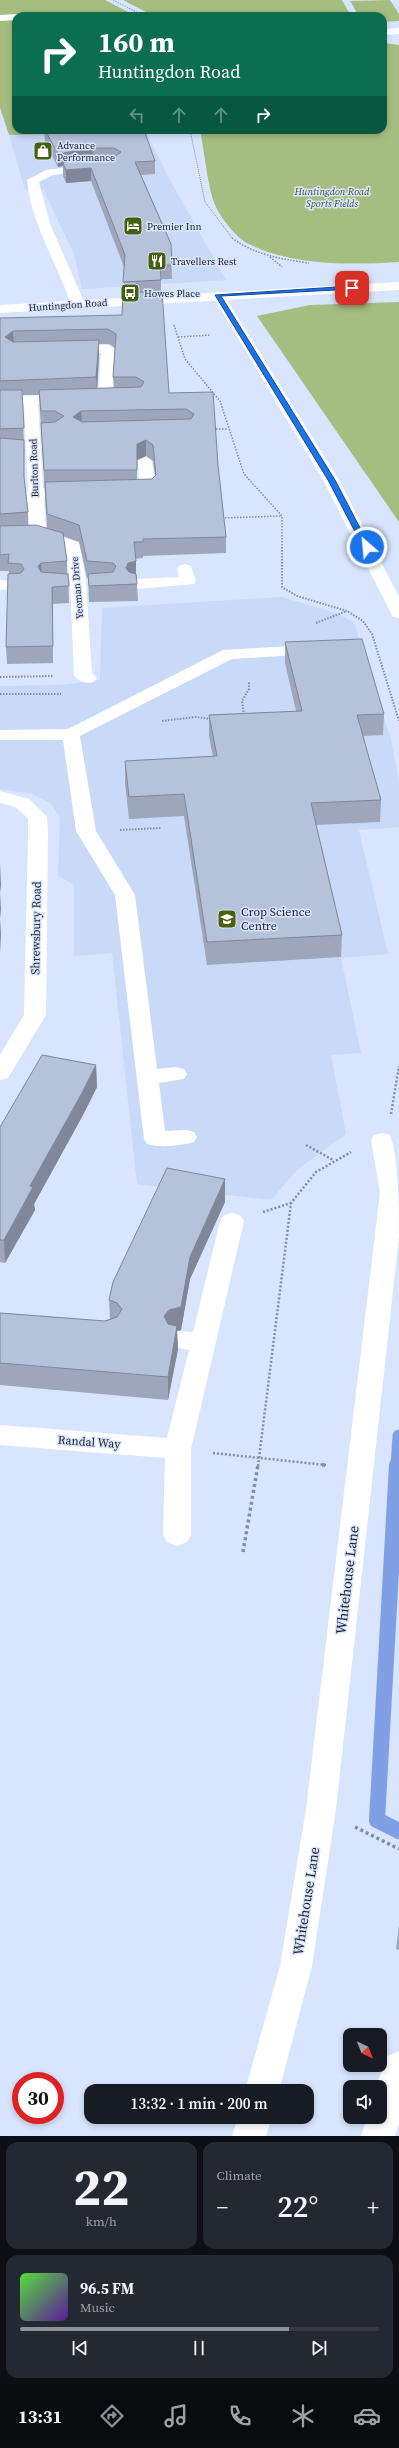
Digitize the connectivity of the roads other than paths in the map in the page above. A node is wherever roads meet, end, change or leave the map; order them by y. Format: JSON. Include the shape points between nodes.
{"nodes":[{"id":1,"x":12,"y":17,"type":"edge"},
{"id":2,"x":0,"y":18,"type":"edge"},
{"id":3,"x":399,"y":31,"type":"edge"},
{"id":4,"x":387,"y":32,"type":"edge"},
{"id":5,"x":106,"y":166,"type":"edge"},
{"id":6,"x":23,"y":200,"type":"dead end"},
{"id":7,"x":399,"y":286,"type":"edge"},
{"id":8,"x":60,"y":288,"type":"dead end"},
{"id":9,"x":218,"y":295,"type":"junction"},
{"id":10,"x":78,"y":304,"type":"junction"},
{"id":11,"x":0,"y":309,"type":"edge"},
{"id":12,"x":53,"y":350,"type":"edge"},
{"id":13,"x":105,"y":398,"type":"junction"},
{"id":14,"x":120,"y":398,"type":"edge"},
{"id":15,"x":0,"y":400,"type":"edge"},
{"id":16,"x":31,"y":400,"type":"junction"},
{"id":17,"x":32,"y":433,"type":"junction"},
{"id":18,"x":48,"y":433,"type":"edge"},
{"id":19,"x":145,"y":460,"type":"dead end"},
{"id":20,"x":87,"y":492,"type":"edge"},
{"id":21,"x":117,"y":492,"type":"edge"},
{"id":22,"x":34,"y":493,"type":"junction"},
{"id":23,"x":38,"y":535,"type":"junction"},
{"id":24,"x":0,"y":536,"type":"edge"},
{"id":25,"x":185,"y":569,"type":"dead end"},
{"id":26,"x":136,"y":584,"type":"edge"},
{"id":27,"x":399,"y":613,"type":"edge"},
{"id":28,"x":308,"y":650,"type":"edge"},
{"id":29,"x":86,"y":677,"type":"road end"},
{"id":30,"x":71,"y":734,"type":"junction"},
{"id":31,"x":0,"y":735,"type":"edge"},
{"id":32,"x":0,"y":797,"type":"edge"},
{"id":33,"x":0,"y":1073,"type":"edge"},
{"id":34,"x":176,"y":1074,"type":"dead end"},
{"id":35,"x":147,"y":1077,"type":"junction"},
{"id":36,"x":186,"y":1137,"type":"dead end"},
{"id":37,"x":382,"y":1140,"type":"road end"},
{"id":38,"x":232,"y":1221,"type":"dead end"},
{"id":39,"x":0,"y":1435,"type":"edge"},
{"id":40,"x":178,"y":1449,"type":"junction"},
{"id":41,"x":177,"y":1535,"type":"dead end"},
{"id":42,"x":399,"y":2067,"type":"edge"},
{"id":43,"x":264,"y":2084,"type":"edge"},
{"id":44,"x":253,"y":2124,"type":"edge"},
{"id":45,"x":250,"y":2136,"type":"edge"},
{"id":46,"x":378,"y":2136,"type":"edge"}],
"edges":[{"from":1,"to":2,"type":"street"},
{"from":3,"to":4,"type":"street"},
{"from":5,"to":10,"type":"street","via":[[75,167],[50,172],[33,180],[35,196]]},
{"from":6,"to":8,"type":"street"},
{"from":7,"to":9,"type":"street","name":"Huntingdon Road"},
{"from":9,"to":10,"type":"street","name":"Huntingdon Road"},
{"from":9,"to":27,"type":"street","via":[[331,480]]},
{"from":10,"to":11,"type":"street","name":"Huntingdon Road"},
{"from":12,"to":13,"type":"street","via":[[108,349]]},
{"from":13,"to":14,"type":"street"},
{"from":13,"to":16,"type":"street"},
{"from":15,"to":16,"type":"street"},
{"from":16,"to":17,"type":"street","name":"Burlton Road"},
{"from":17,"to":18,"type":"street"},
{"from":17,"to":22,"type":"street","name":"Burlton Road","via":[[26,449]]},
{"from":19,"to":21,"type":"street","via":[[147,491]]},
{"from":20,"to":22,"type":"street"},
{"from":22,"to":23,"type":"street","name":"Burlton Road"},
{"from":23,"to":24,"type":"street","name":"Yeoman Drive"},
{"from":23,"to":29,"type":"street","name":"Yeoman Drive","via":[[72,545]]},
{"from":25,"to":26,"type":"street","via":[[188,581]]},
{"from":28,"to":30,"type":"street","via":[[229,654]]},
{"from":30,"to":31,"type":"street"},
{"from":30,"to":35,"type":"street","via":[[86,831],[126,895]]},
{"from":32,"to":33,"type":"street","name":"Shrewsbury Road","via":[[22,803],[37,817],[38,834],[35,1015]]},
{"from":34,"to":35,"type":"street"},
{"from":35,"to":36,"type":"street","via":[[155,1139]]},
{"from":37,"to":43,"type":"street","name":"Whitehouse Lane","via":[[392,1193],[321,1809],[296,1966]]},
{"from":38,"to":40,"type":"street","via":[[191,1341]]},
{"from":39,"to":40,"type":"street","name":"Randal Way"},
{"from":40,"to":41,"type":"street"},
{"from":42,"to":46,"type":"street"},
{"from":44,"to":45,"type":"street"}]}
